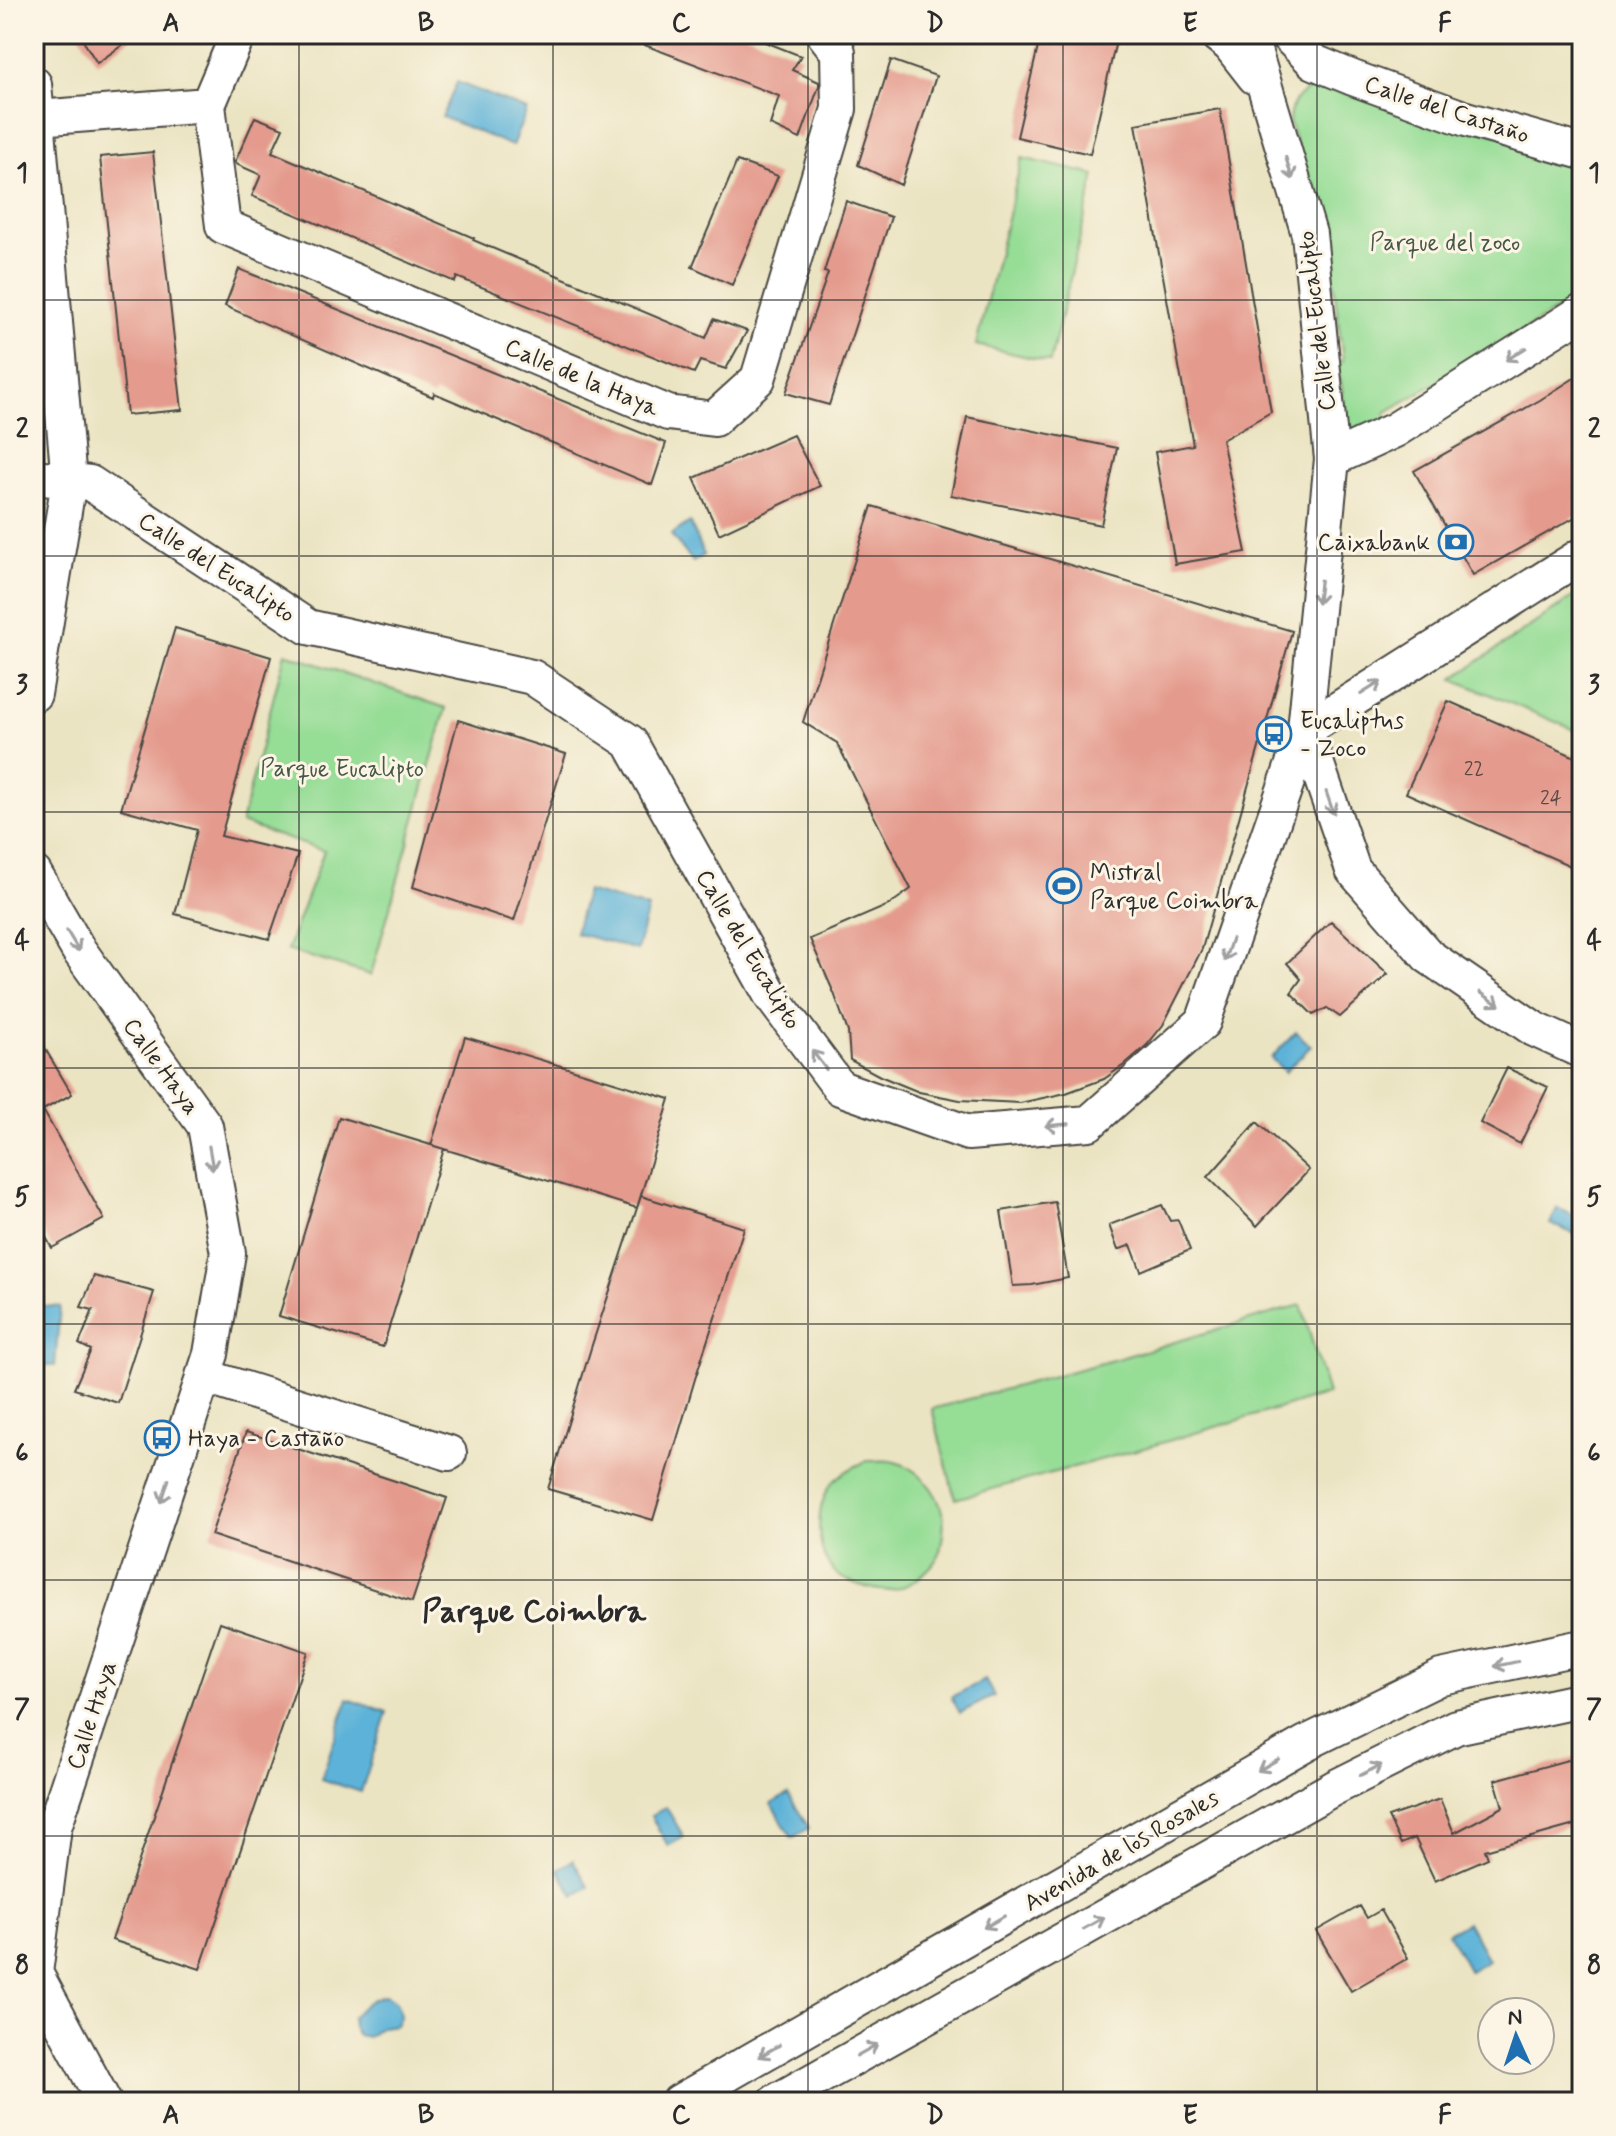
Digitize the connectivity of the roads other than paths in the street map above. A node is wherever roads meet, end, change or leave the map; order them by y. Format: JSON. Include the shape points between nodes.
{"nodes":[{"id":1,"x":238,"y":34,"type":"edge"},
{"id":2,"x":824,"y":34,"type":"edge"},
{"id":3,"x":1216,"y":34,"type":"edge"},
{"id":4,"x":1249,"y":34,"type":"edge"},
{"id":5,"x":1286,"y":34,"type":"edge"},
{"id":6,"x":1314,"y":62,"type":"junction"},
{"id":7,"x":34,"y":84,"type":"edge"},
{"id":8,"x":1267,"y":93,"type":"junction"},
{"id":9,"x":208,"y":105,"type":"junction"},
{"id":10,"x":37,"y":118,"type":"junction"},
{"id":11,"x":1582,"y":152,"type":"edge"},
{"id":12,"x":1582,"y":312,"type":"edge"},
{"id":13,"x":1332,"y":459,"type":"junction"},
{"id":14,"x":34,"y":477,"type":"edge"},
{"id":15,"x":69,"y":481,"type":"junction"},
{"id":16,"x":1582,"y":555,"type":"edge"},
{"id":17,"x":34,"y":694,"type":"edge"},
{"id":18,"x":1305,"y":730,"type":"junction"},
{"id":19,"x":34,"y":873,"type":"edge"},
{"id":20,"x":1582,"y":1051,"type":"edge"},
{"id":21,"x":203,"y":1376,"type":"junction"},
{"id":22,"x":449,"y":1453,"type":"dead end"},
{"id":23,"x":1582,"y":1647,"type":"edge"},
{"id":24,"x":1582,"y":1700,"type":"edge"},
{"id":25,"x":44,"y":1831,"type":"edge"},
{"id":26,"x":34,"y":1972,"type":"edge"},
{"id":27,"x":104,"y":2102,"type":"edge"},
{"id":28,"x":679,"y":2102,"type":"edge"},
{"id":29,"x":775,"y":2102,"type":"edge"}],
"edges":[{"from":1,"to":9,"type":"street","name":"Calle de la Haya"},
{"from":2,"to":9,"type":"street","name":"Calle de la Haya","via":[[838,52],[839,109],[758,379],[714,419],[668,413],[223,226]]},
{"from":3,"to":8,"type":"street"},
{"from":4,"to":8,"type":"street","name":"Calle del Eucalipto"},
{"from":5,"to":6,"type":"street","name":"Calle del Castaño"},
{"from":6,"to":8,"type":"street"},
{"from":6,"to":11,"type":"street","name":"Calle del Castaño","via":[[1466,119]]},
{"from":7,"to":10,"type":"street"},
{"from":8,"to":13,"type":"street","name":"Calle del Eucalipto","one_way":true,"via":[[1309,234]]},
{"from":9,"to":10,"type":"street"},
{"from":10,"to":15,"type":"street"},
{"from":12,"to":13,"type":"street","one_way":true,"via":[[1395,430]]},
{"from":13,"to":18,"type":"street","name":"Calle del Eucalipto","one_way":true},
{"from":14,"to":15,"type":"street","name":"Calle del Eucalipto"},
{"from":15,"to":17,"type":"street"},
{"from":18,"to":15,"type":"street","name":"Calle del Eucalipto","one_way":true,"via":[[1203,1022],[1089,1123],[968,1133],[840,1088],[772,997],[630,742],[532,677],[308,627],[90,483]]},
{"from":18,"to":16,"type":"street","one_way":true},
{"from":18,"to":20,"type":"street","one_way":true,"via":[[1353,870],[1428,956],[1534,1029]]},
{"from":19,"to":21,"type":"street","name":"Calle Haya","one_way":true,"via":[[78,949],[205,1126],[228,1253]]},
{"from":21,"to":22,"type":"street"},
{"from":21,"to":25,"type":"street","name":"Calle Haya","one_way":true},
{"from":23,"to":28,"type":"street","name":"Avenida de los Rosales","one_way":true,"via":[[1441,1677],[1306,1743]]},
{"from":29,"to":24,"type":"street","name":"Avenida de los Rosales","one_way":true,"via":[[1334,1788],[1456,1727]]},
{"from":25,"to":26,"type":"street","name":"Calle Haya"},
{"from":26,"to":27,"type":"street"}]}
